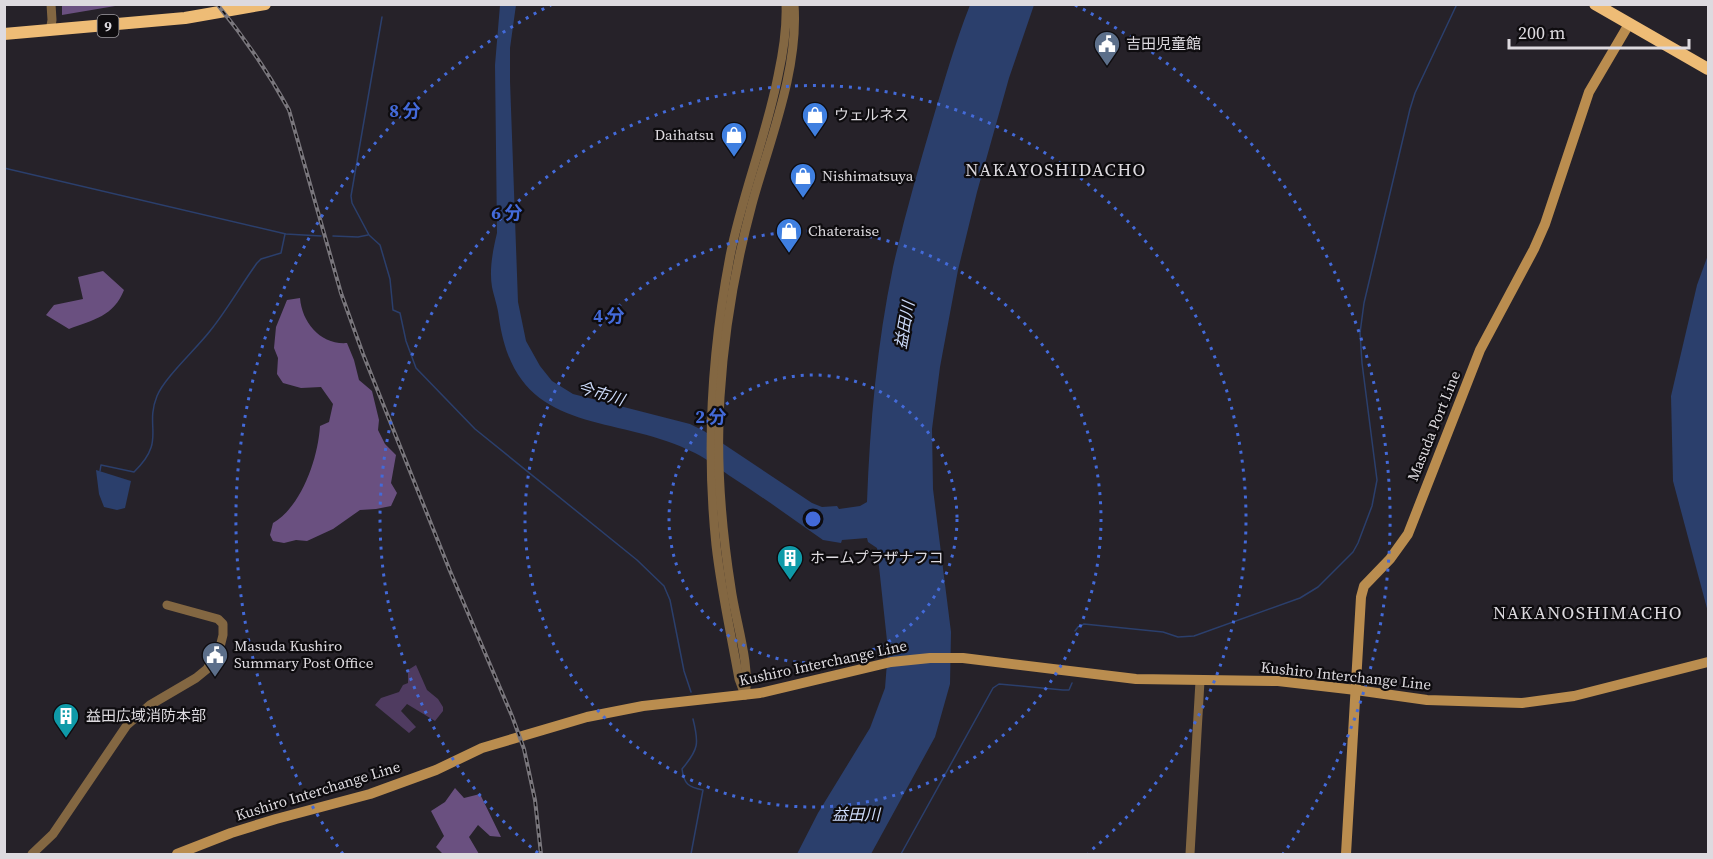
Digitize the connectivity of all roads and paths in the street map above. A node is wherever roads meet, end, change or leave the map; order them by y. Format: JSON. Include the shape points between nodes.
{"nodes":[{"id":1,"x":51,"y":4,"type":"edge"},
{"id":2,"x":266,"y":4,"type":"edge"},
{"id":3,"x":786,"y":4,"type":"edge"},
{"id":4,"x":794,"y":4,"type":"edge"},
{"id":5,"x":1594,"y":4,"type":"edge"},
{"id":6,"x":1629,"y":24,"type":"junction"},
{"id":7,"x":50,"y":31,"type":"junction"},
{"id":8,"x":4,"y":34,"type":"edge"},
{"id":9,"x":1708,"y":69,"type":"edge"},
{"id":10,"x":715,"y":431,"type":"junction"},
{"id":11,"x":167,"y":605,"type":"dead end"},
{"id":12,"x":1708,"y":662,"type":"edge"},
{"id":13,"x":1200,"y":681,"type":"junction"},
{"id":14,"x":1356,"y":690,"type":"junction"},
{"id":15,"x":745,"y":695,"type":"junction"},
{"id":16,"x":32,"y":855,"type":"edge"},
{"id":17,"x":177,"y":855,"type":"edge"},
{"id":18,"x":1190,"y":855,"type":"edge"},
{"id":19,"x":1346,"y":855,"type":"edge"}],
"edges":[{"from":1,"to":7,"type":"street"},
{"from":2,"to":7,"type":"highway","number":"9","via":[[212,14]]},
{"from":3,"to":10,"type":"street","via":[[775,92],[722,300],[714,369]]},
{"from":4,"to":10,"type":"street","via":[[787,78],[736,270]]},
{"from":5,"to":6,"type":"highway"},
{"from":6,"to":9,"type":"highway"},
{"from":6,"to":14,"type":"main road","name":"Masuda Port Line","via":[[1589,92],[1545,224],[1479,350],[1408,534],[1364,586]]},
{"from":7,"to":8,"type":"highway","number":"9"},
{"from":10,"to":15,"type":"street","via":[[716,544]]},
{"from":11,"to":16,"type":"street","via":[[223,624],[215,657],[196,678],[150,705],[127,725],[53,834]]},
{"from":12,"to":14,"type":"main road","name":"Kushiro Interchange Line","via":[[1575,696],[1522,703],[1427,700]]},
{"from":13,"to":14,"type":"main road","name":"Kushiro Interchange Line","via":[[1278,681]]},
{"from":13,"to":15,"type":"main road","name":"Kushiro Interchange Line","via":[[1136,679],[963,658],[930,658],[871,666]]},
{"from":13,"to":18,"type":"street"},
{"from":14,"to":19,"type":"main road","name":"Masuda Port Line"},
{"from":15,"to":17,"type":"main road","name":"Kushiro Interchange Line","via":[[643,706],[587,717],[482,748],[370,794],[231,833]]}]}
